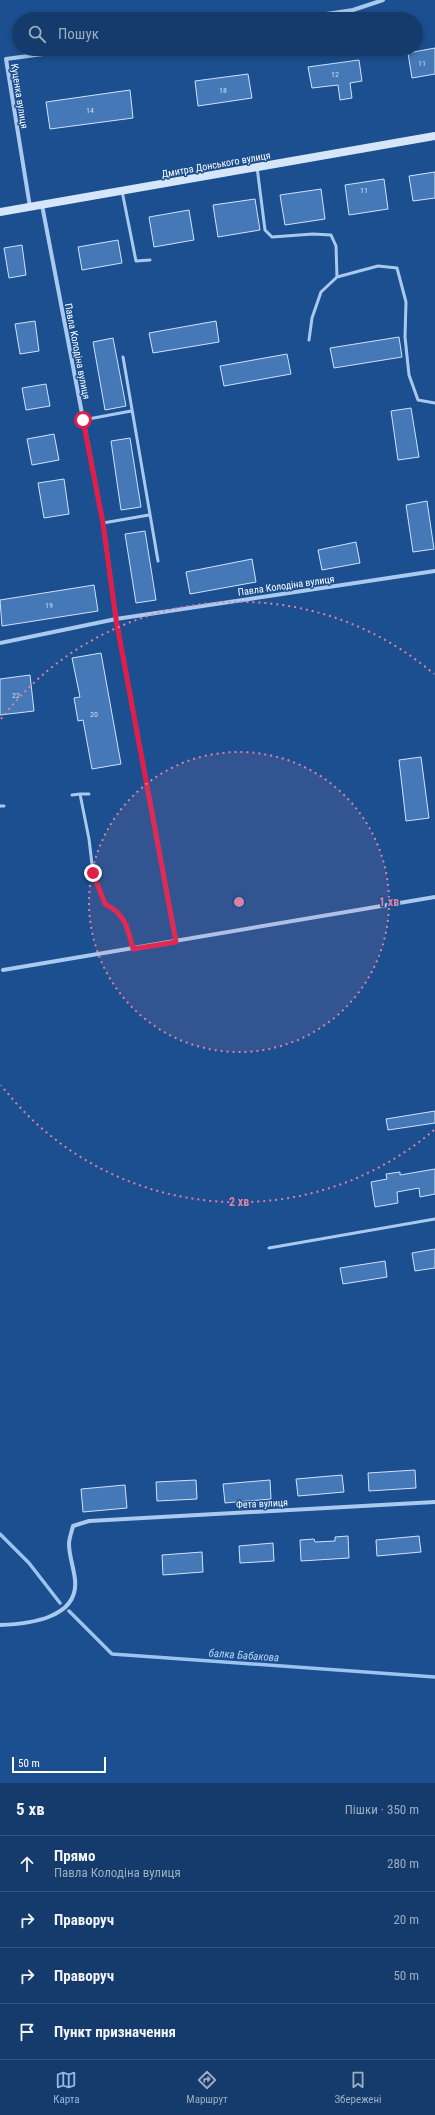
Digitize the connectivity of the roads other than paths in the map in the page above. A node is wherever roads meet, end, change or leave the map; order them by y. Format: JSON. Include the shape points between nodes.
{"nodes":[{"id":1,"x":383,"y":0,"type":"edge"},
{"id":2,"x":340,"y":12,"type":"edge"},
{"id":3,"x":28,"y":56,"type":"edge"},
{"id":4,"x":435,"y":136,"type":"edge"},
{"id":5,"x":257,"y":167,"type":"junction"},
{"id":6,"x":122,"y":191,"type":"junction"},
{"id":7,"x":42,"y":205,"type":"junction"},
{"id":8,"x":30,"y":207,"type":"junction"},
{"id":9,"x":0,"y":212,"type":"edge"},
{"id":10,"x":150,"y":260,"type":"dead end"},
{"id":11,"x":337,"y":277,"type":"junction"},
{"id":12,"x":309,"y":340,"type":"dead end"},
{"id":13,"x":123,"y":357,"type":"dead end"},
{"id":14,"x":435,"y":403,"type":"edge"},
{"id":15,"x":131,"y":411,"type":"junction"},
{"id":16,"x":83,"y":420,"type":"junction"},
{"id":17,"x":149,"y":515,"type":"junction"},
{"id":18,"x":103,"y":523,"type":"junction"},
{"id":19,"x":158,"y":561,"type":"dead end"},
{"id":20,"x":435,"y":571,"type":"edge"},
{"id":21,"x":116,"y":619,"type":"junction"},
{"id":22,"x":0,"y":643,"type":"edge"},
{"id":23,"x":80,"y":794,"type":"junction"},
{"id":24,"x":88,"y":794,"type":"dead end"},
{"id":25,"x":72,"y":795,"type":"dead end"},
{"id":26,"x":0,"y":806,"type":"edge"},
{"id":27,"x":4,"y":806,"type":"dead end"},
{"id":28,"x":435,"y":897,"type":"edge"},
{"id":29,"x":176,"y":942,"type":"junction"},
{"id":30,"x":133,"y":949,"type":"junction"},
{"id":31,"x":1,"y":969,"type":"edge"},
{"id":32,"x":435,"y":1219,"type":"edge"},
{"id":33,"x":269,"y":1248,"type":"dead end"},
{"id":34,"x":435,"y":1502,"type":"edge"},
{"id":35,"x":0,"y":1625,"type":"edge"}],
"edges":[{"from":1,"to":2,"type":"street"},
{"from":3,"to":8,"type":"street","name":"Куценка вулиця","via":[[6,59]]},
{"from":4,"to":5,"type":"street","name":"Дмитра Донського вулиця"},
{"from":5,"to":6,"type":"street","name":"Дмитра Донського вулиця"},
{"from":5,"to":11,"type":"lane","via":[[265,230],[272,237],[331,235],[336,246]]},
{"from":6,"to":7,"type":"street","name":"Дмитра Донського вулиця"},
{"from":6,"to":10,"type":"lane","via":[[136,261]]},
{"from":7,"to":8,"type":"street","name":"Дмитра Донського вулиця"},
{"from":7,"to":16,"type":"street","name":"Павла Колодіна вулиця"},
{"from":8,"to":9,"type":"street","name":"Дмитра Донського вулиця"},
{"from":11,"to":12,"type":"lane","via":[[321,292],[312,318]]},
{"from":11,"to":14,"type":"lane","via":[[378,266],[397,268],[406,302],[405,337],[409,375],[418,400]]},
{"from":13,"to":15,"type":"lane"},
{"from":15,"to":16,"type":"lane"},
{"from":15,"to":17,"type":"lane"},
{"from":16,"to":18,"type":"street","name":"Павла Колодіна вулиця"},
{"from":17,"to":18,"type":"lane"},
{"from":17,"to":19,"type":"lane"},
{"from":18,"to":21,"type":"street","name":"Павла Колодіна вулиця"},
{"from":20,"to":21,"type":"street","name":"Павла Колодіна вулиця"},
{"from":21,"to":22,"type":"street"},
{"from":21,"to":29,"type":"street","name":"Павла Колодіна вулиця"},
{"from":23,"to":24,"type":"lane"},
{"from":23,"to":25,"type":"lane"},
{"from":23,"to":30,"type":"lane","via":[[93,873],[105,904],[118,910],[129,930]]},
{"from":26,"to":27,"type":"lane"},
{"from":28,"to":29,"type":"street"},
{"from":29,"to":30,"type":"street"},
{"from":30,"to":31,"type":"street"},
{"from":32,"to":33,"type":"lane"},
{"from":34,"to":35,"type":"street","name":"Фета вулиця","via":[[89,1521],[73,1526],[69,1543],[75,1582],[72,1597],[60,1612],[46,1619],[24,1624]]}]}
